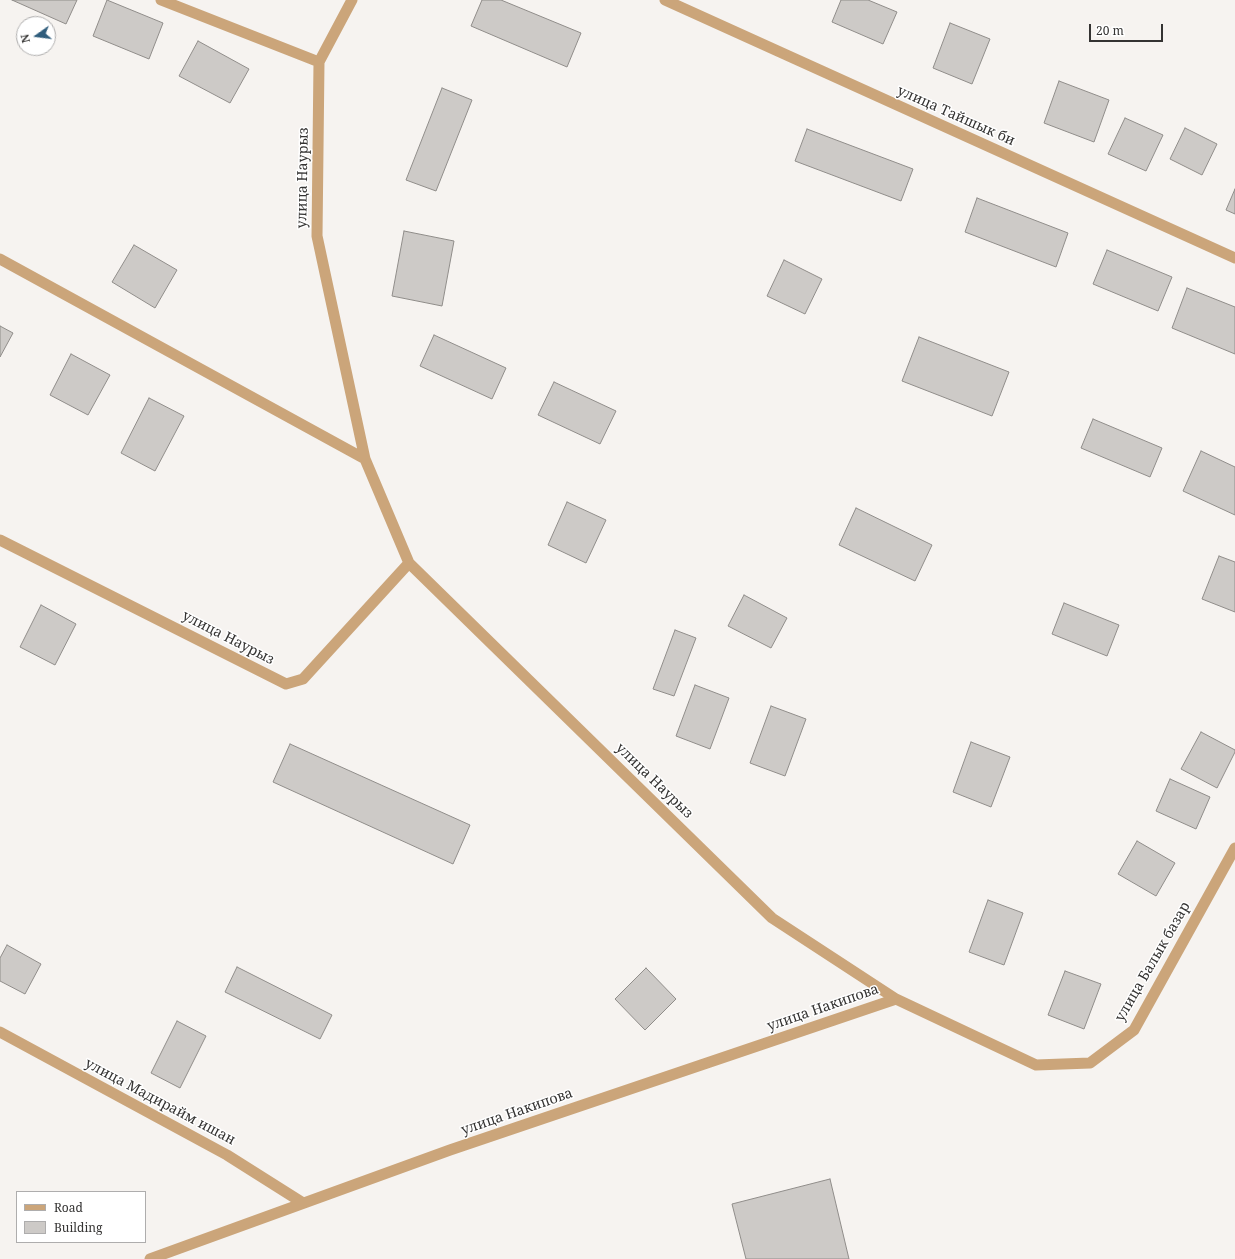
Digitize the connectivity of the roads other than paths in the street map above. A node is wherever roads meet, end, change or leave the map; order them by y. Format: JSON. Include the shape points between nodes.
{"nodes":[{"id":1,"x":161,"y":0,"type":"edge"},
{"id":2,"x":352,"y":0,"type":"edge"},
{"id":3,"x":665,"y":0,"type":"edge"},
{"id":4,"x":319,"y":62,"type":"junction"},
{"id":5,"x":1235,"y":258,"type":"edge"},
{"id":6,"x":0,"y":259,"type":"edge"},
{"id":7,"x":365,"y":459,"type":"junction"},
{"id":8,"x":0,"y":540,"type":"edge"},
{"id":9,"x":409,"y":563,"type":"junction"},
{"id":10,"x":1235,"y":848,"type":"edge"},
{"id":11,"x":896,"y":999,"type":"junction"},
{"id":12,"x":0,"y":1032,"type":"edge"},
{"id":13,"x":303,"y":1203,"type":"junction"},
{"id":14,"x":150,"y":1259,"type":"edge"}],
"edges":[{"from":1,"to":4,"type":"street"},
{"from":2,"to":4,"type":"street"},
{"from":3,"to":5,"type":"street","name":"улица Тайшык би"},
{"from":4,"to":7,"type":"street","name":"улица Наурыз","via":[[317,236]]},
{"from":6,"to":7,"type":"street"},
{"from":7,"to":9,"type":"street","name":"улица Наурыз"},
{"from":8,"to":9,"type":"street","name":"улица Наурыз","via":[[286,684],[303,679]]},
{"from":9,"to":11,"type":"street","name":"улица Наурыз","via":[[772,918]]},
{"from":10,"to":11,"type":"street","name":"улица Балык базар","via":[[1134,1030],[1090,1063],[1036,1065]]},
{"from":11,"to":13,"type":"street","name":"улица Накипова","via":[[450,1150]]},
{"from":12,"to":13,"type":"street","name":"улица Мадирайм ишан","via":[[227,1155]]},
{"from":13,"to":14,"type":"street","name":"улица Накипова"}]}
